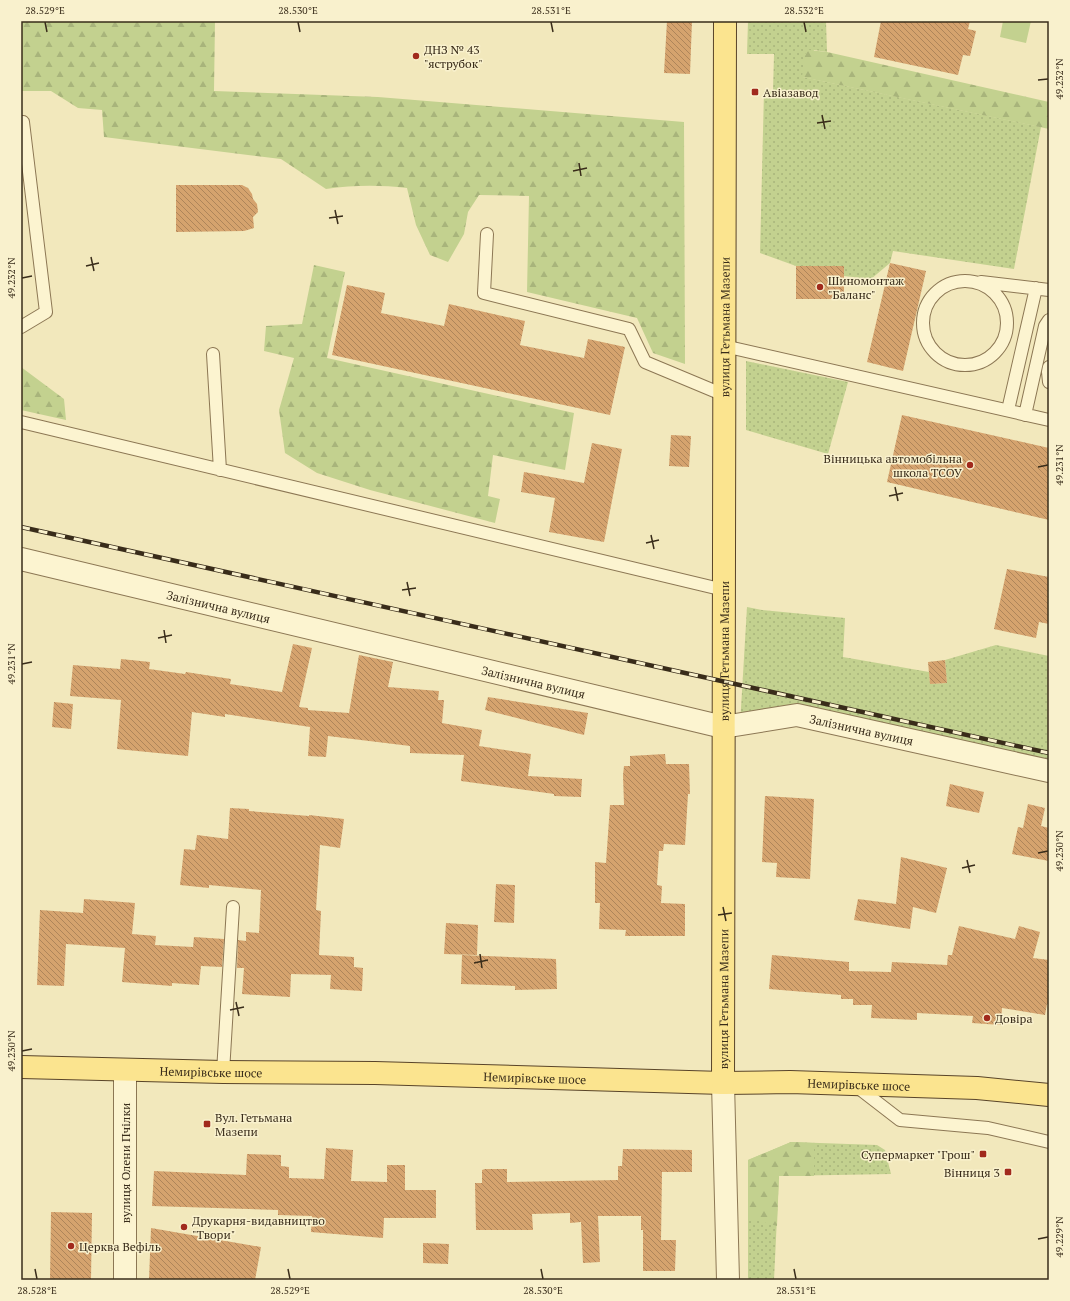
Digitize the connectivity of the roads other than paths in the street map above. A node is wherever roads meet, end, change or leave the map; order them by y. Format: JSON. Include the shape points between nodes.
{"nodes":[{"id":1,"x":725,"y":21,"type":"edge"},
{"id":2,"x":23,"y":122,"type":"dead end"},
{"id":3,"x":487,"y":234,"type":"dead end"},
{"id":4,"x":975,"y":282,"type":"junction"},
{"id":5,"x":1036,"y":288,"type":"junction"},
{"id":6,"x":1049,"y":290,"type":"edge"},
{"id":7,"x":1049,"y":320,"type":"edge"},
{"id":8,"x":21,"y":327,"type":"edge"},
{"id":9,"x":724,"y":346,"type":"junction"},
{"id":10,"x":213,"y":354,"type":"dead end"},
{"id":11,"x":1049,"y":367,"type":"edge"},
{"id":12,"x":1049,"y":382,"type":"edge"},
{"id":13,"x":724,"y":395,"type":"junction"},
{"id":14,"x":1008,"y":410,"type":"junction"},
{"id":15,"x":1025,"y":414,"type":"junction"},
{"id":16,"x":1049,"y":420,"type":"edge"},
{"id":17,"x":21,"y":422,"type":"edge"},
{"id":18,"x":220,"y":470,"type":"junction"},
{"id":19,"x":21,"y":558,"type":"edge"},
{"id":20,"x":724,"y":590,"type":"junction"},
{"id":21,"x":723,"y":727,"type":"junction"},
{"id":22,"x":1049,"y":771,"type":"edge"},
{"id":23,"x":233,"y":907,"type":"dead end"},
{"id":24,"x":21,"y":1068,"type":"edge"},
{"id":25,"x":125,"y":1070,"type":"junction"},
{"id":26,"x":223,"y":1072,"type":"junction"},
{"id":27,"x":722,"y":1083,"type":"junction"},
{"id":28,"x":853,"y":1084,"type":"junction"},
{"id":29,"x":1049,"y":1095,"type":"edge"},
{"id":30,"x":1049,"y":1142,"type":"edge"},
{"id":31,"x":125,"y":1280,"type":"edge"},
{"id":32,"x":728,"y":1280,"type":"edge"}],
"edges":[{"from":1,"to":9,"type":"main road","name":"вулиця Гетьмана Мазепи"},
{"from":2,"to":8,"type":"lane","via":[[46,312]]},
{"from":3,"to":13,"type":"lane","via":[[484,293],[628,329],[645,362]]},
{"from":4,"to":4,"type":"lane","via":[[988,287],[1002,303],[1007,323],[1005,337],[998,349],[975,364],[947,361],[936,353],[923,329],[928,302],[937,291],[948,284],[961,281]]},
{"from":4,"to":5,"type":"lane"},
{"from":5,"to":6,"type":"lane"},
{"from":5,"to":14,"type":"lane"},
{"from":7,"to":15,"type":"lane","via":[[1045,326]]},
{"from":9,"to":13,"type":"main road","name":"вулиця Гетьмана Мазепи"},
{"from":9,"to":14,"type":"lane"},
{"from":10,"to":18,"type":"lane"},
{"from":11,"to":12,"type":"lane"},
{"from":13,"to":20,"type":"main road","name":"вулиця Гетьмана Мазепи"},
{"from":14,"to":15,"type":"lane"},
{"from":15,"to":16,"type":"lane"},
{"from":17,"to":18,"type":"lane"},
{"from":18,"to":20,"type":"lane"},
{"from":19,"to":21,"type":"street","name":"Залізнична вулиця"},
{"from":20,"to":21,"type":"main road","name":"вулиця Гетьмана Мазепи"},
{"from":21,"to":22,"type":"street","name":"Залізнична вулиця","via":[[797,715]]},
{"from":21,"to":27,"type":"main road","name":"вулиця Гетьмана Мазепи"},
{"from":23,"to":26,"type":"lane"},
{"from":24,"to":25,"type":"main road","name":"Немирівське шосе"},
{"from":25,"to":26,"type":"main road","name":"Немирівське шосе"},
{"from":25,"to":31,"type":"street","name":"вулиця Олени Пчілки"},
{"from":26,"to":27,"type":"main road","name":"Немирівське шосе","via":[[375,1073]]},
{"from":27,"to":28,"type":"main road","name":"Немирівське шосе"},
{"from":27,"to":32,"type":"street","name":"вулиця Гетьмана Мазепи"},
{"from":28,"to":29,"type":"main road","name":"Немирівське шосе","via":[[978,1088]]},
{"from":28,"to":30,"type":"lane","via":[[900,1120],[988,1128]]}]}
